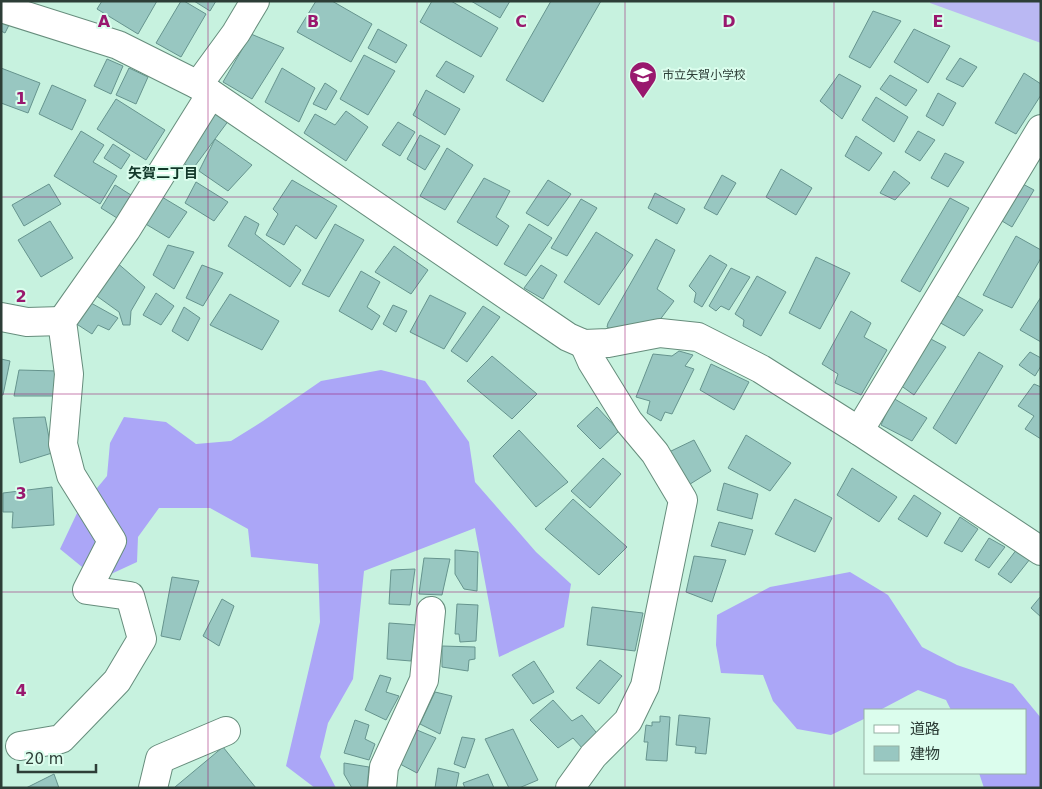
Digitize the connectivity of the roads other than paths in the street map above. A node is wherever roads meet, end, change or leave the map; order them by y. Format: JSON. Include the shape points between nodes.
{"nodes":[{"id":1,"x":255,"y":1,"type":"edge"},
{"id":2,"x":1,"y":8,"type":"edge"},
{"id":3,"x":204,"y":89,"type":"junction"},
{"id":4,"x":1037,"y":143,"type":"edge"},
{"id":5,"x":1,"y":317,"type":"edge"},
{"id":6,"x":62,"y":321,"type":"junction"},
{"id":7,"x":584,"y":344,"type":"junction"},
{"id":8,"x":859,"y":431,"type":"junction"},
{"id":9,"x":1041,"y":551,"type":"edge"},
{"id":10,"x":431,"y":611,"type":"dead end"},
{"id":11,"x":226,"y":731,"type":"dead end"},
{"id":12,"x":20,"y":746,"type":"dead end"},
{"id":13,"x":153,"y":788,"type":"edge"},
{"id":14,"x":382,"y":788,"type":"edge"},
{"id":15,"x":570,"y":788,"type":"edge"}],
"edges":[{"from":1,"to":3,"type":"street"},
{"from":2,"to":3,"type":"street","via":[[118,45]]},
{"from":3,"to":6,"type":"street","via":[[126,230]]},
{"from":3,"to":7,"type":"street","via":[[568,337]]},
{"from":4,"to":8,"type":"street"},
{"from":5,"to":6,"type":"street","via":[[27,322]]},
{"from":6,"to":12,"type":"street","via":[[68,374],[64,444],[69,467],[112,541],[88,590],[130,596],[142,639],[117,681],[61,739]]},
{"from":7,"to":8,"type":"street","via":[[660,333],[698,338],[761,369]]},
{"from":7,"to":15,"type":"street","via":[[629,422],[655,454],[683,500],[645,686],[628,721],[593,756]]},
{"from":8,"to":9,"type":"street"},
{"from":10,"to":14,"type":"street","via":[[424,680],[384,767]]},
{"from":11,"to":13,"type":"street","via":[[160,759]]}]}
